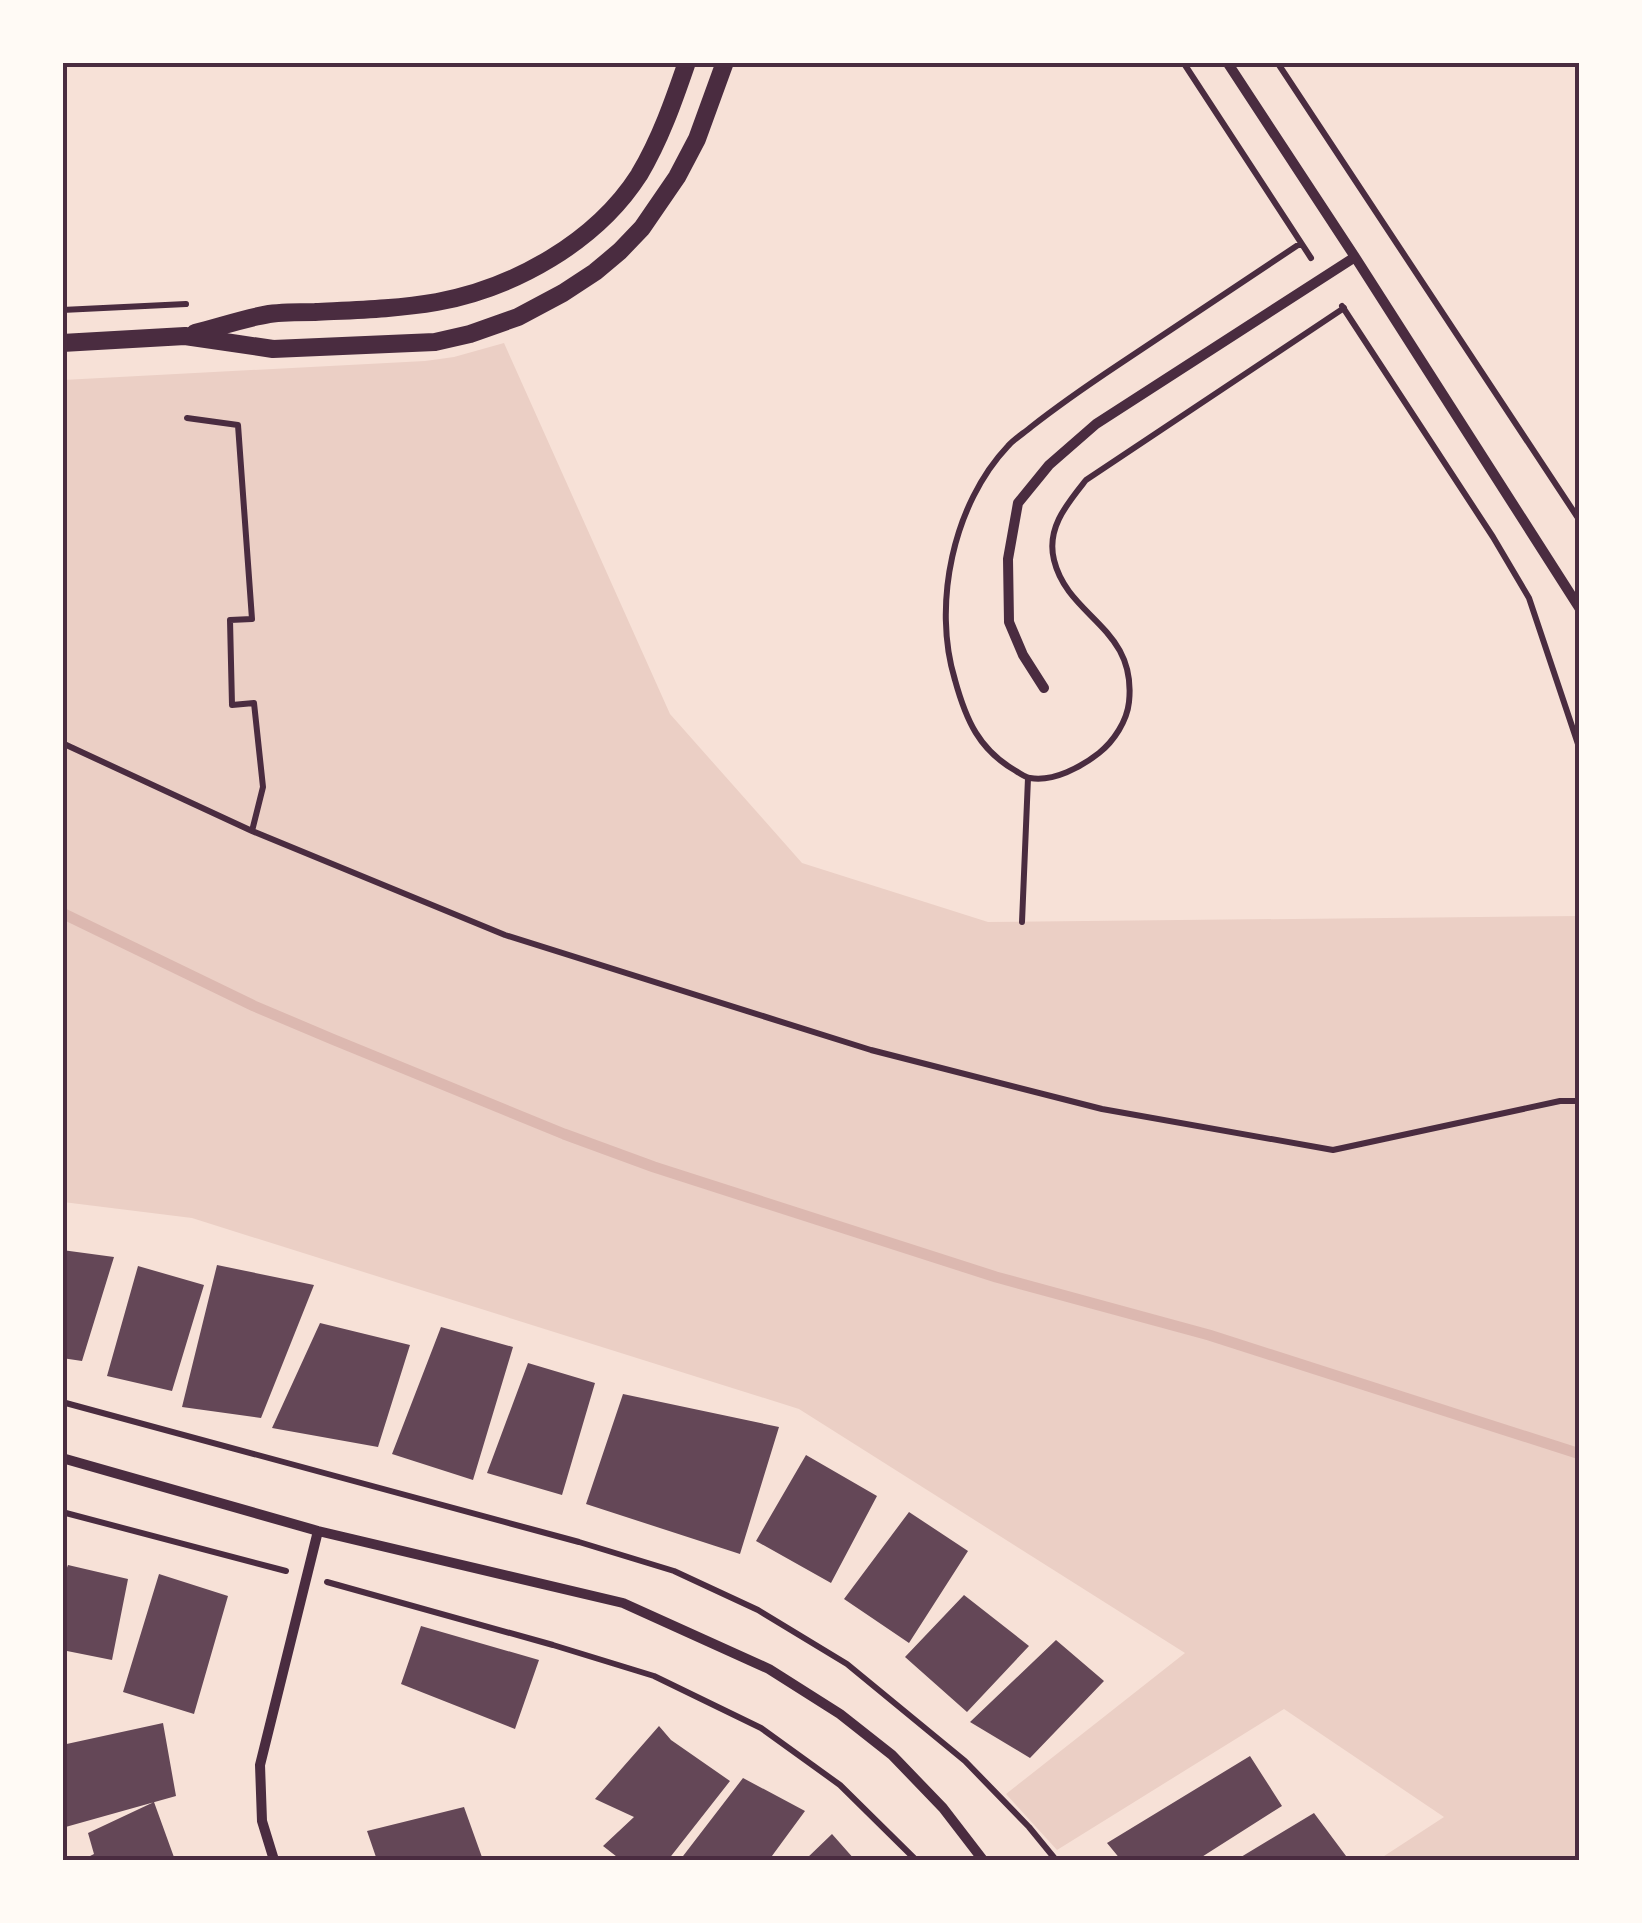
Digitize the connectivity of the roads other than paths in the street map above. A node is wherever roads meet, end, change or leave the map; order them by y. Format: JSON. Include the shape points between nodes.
{"nodes":[{"id":1,"x":687,"y":62,"type":"edge"},
{"id":2,"x":725,"y":62,"type":"edge"},
{"id":3,"x":1227,"y":62,"type":"edge"},
{"id":4,"x":1355,"y":258,"type":"junction"},
{"id":5,"x":185,"y":336,"type":"junction"},
{"id":6,"x":62,"y":343,"type":"edge"},
{"id":7,"x":1580,"y":609,"type":"edge"},
{"id":8,"x":1044,"y":688,"type":"dead end"},
{"id":9,"x":62,"y":1458,"type":"edge"},
{"id":10,"x":318,"y":1532,"type":"junction"},
{"id":11,"x":274,"y":1860,"type":"edge"},
{"id":12,"x":983,"y":1860,"type":"edge"}],
"edges":[{"from":1,"to":5,"type":"street","via":[[638,175],[606,216],[534,268],[437,302],[269,314]]},
{"from":2,"to":5,"type":"street","via":[[697,139],[642,228],[595,272],[518,317],[435,342],[274,349]]},
{"from":3,"to":4,"type":"street"},
{"from":4,"to":7,"type":"street"},
{"from":4,"to":8,"type":"street","via":[[1096,424],[1018,503],[1008,559],[1009,622]]},
{"from":5,"to":6,"type":"street"},
{"from":9,"to":10,"type":"street"},
{"from":10,"to":11,"type":"street","via":[[260,1764],[262,1821]]},
{"from":10,"to":12,"type":"street","via":[[623,1603],[768,1669],[892,1755]]}]}
